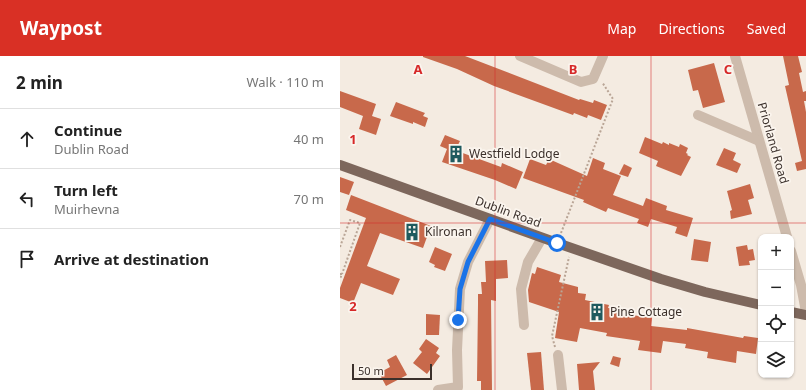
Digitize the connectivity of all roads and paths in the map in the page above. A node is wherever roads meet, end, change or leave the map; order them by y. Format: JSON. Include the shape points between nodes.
{"nodes":[{"id":1,"x":520,"y":56,"type":"edge"},
{"id":2,"x":603,"y":56,"type":"edge"},
{"id":3,"x":735,"y":56,"type":"edge"},
{"id":4,"x":597,"y":72,"type":"junction"},
{"id":5,"x":698,"y":115,"type":"dead end"},
{"id":6,"x":759,"y":141,"type":"junction"},
{"id":7,"x":340,"y":165,"type":"edge"},
{"id":8,"x":490,"y":219,"type":"junction"},
{"id":9,"x":786,"y":234,"type":"edge"},
{"id":10,"x":542,"y":238,"type":"junction"},
{"id":11,"x":557,"y":243,"type":"junction"},
{"id":12,"x":340,"y":247,"type":"edge"},
{"id":13,"x":571,"y":248,"type":"junction"},
{"id":14,"x":794,"y":261,"type":"edge"},
{"id":15,"x":341,"y":274,"type":"edge"},
{"id":16,"x":340,"y":279,"type":"edge"},
{"id":17,"x":758,"y":304,"type":"edge"},
{"id":18,"x":806,"y":312,"type":"edge"},
{"id":19,"x":794,"y":313,"type":"edge"},
{"id":20,"x":806,"y":315,"type":"edge"},
{"id":21,"x":524,"y":325,"type":"dead end"},
{"id":22,"x":558,"y":355,"type":"joint"},
{"id":23,"x":458,"y":388,"type":"edge"},
{"id":24,"x":438,"y":390,"type":"edge"},
{"id":25,"x":562,"y":390,"type":"edge"}],
"edges":[{"from":1,"to":4,"type":"street","via":[[581,82],[592,80]]},
{"from":2,"to":4,"type":"street"},
{"from":3,"to":6,"type":"street","name":"Priorland Road"},
{"from":4,"to":11,"type":"path","via":[[613,99]]},
{"from":5,"to":6,"type":"street"},
{"from":6,"to":9,"type":"street","name":"Priorland Road"},
{"from":7,"to":8,"type":"main road","name":"Dublin Road"},
{"from":8,"to":10,"type":"main road","name":"Dublin Road"},
{"from":8,"to":23,"type":"street","via":[[468,262],[460,289]]},
{"from":10,"to":11,"type":"main road","name":"Dublin Road"},
{"from":10,"to":21,"type":"street","via":[[528,262],[521,289]]},
{"from":11,"to":13,"type":"main road","name":"Dublin Road"},
{"from":12,"to":15,"type":"path","via":[[350,220],[360,223]]},
{"from":13,"to":17,"type":"main road","name":"Dublin Road","via":[[661,279]]},
{"from":13,"to":22,"type":"path","via":[[552,336]]},
{"from":14,"to":18,"type":"street"},
{"from":15,"to":16,"type":"path"},
{"from":19,"to":20,"type":"main road"},
{"from":22,"to":25,"type":"street"},
{"from":23,"to":24,"type":"street"}]}
